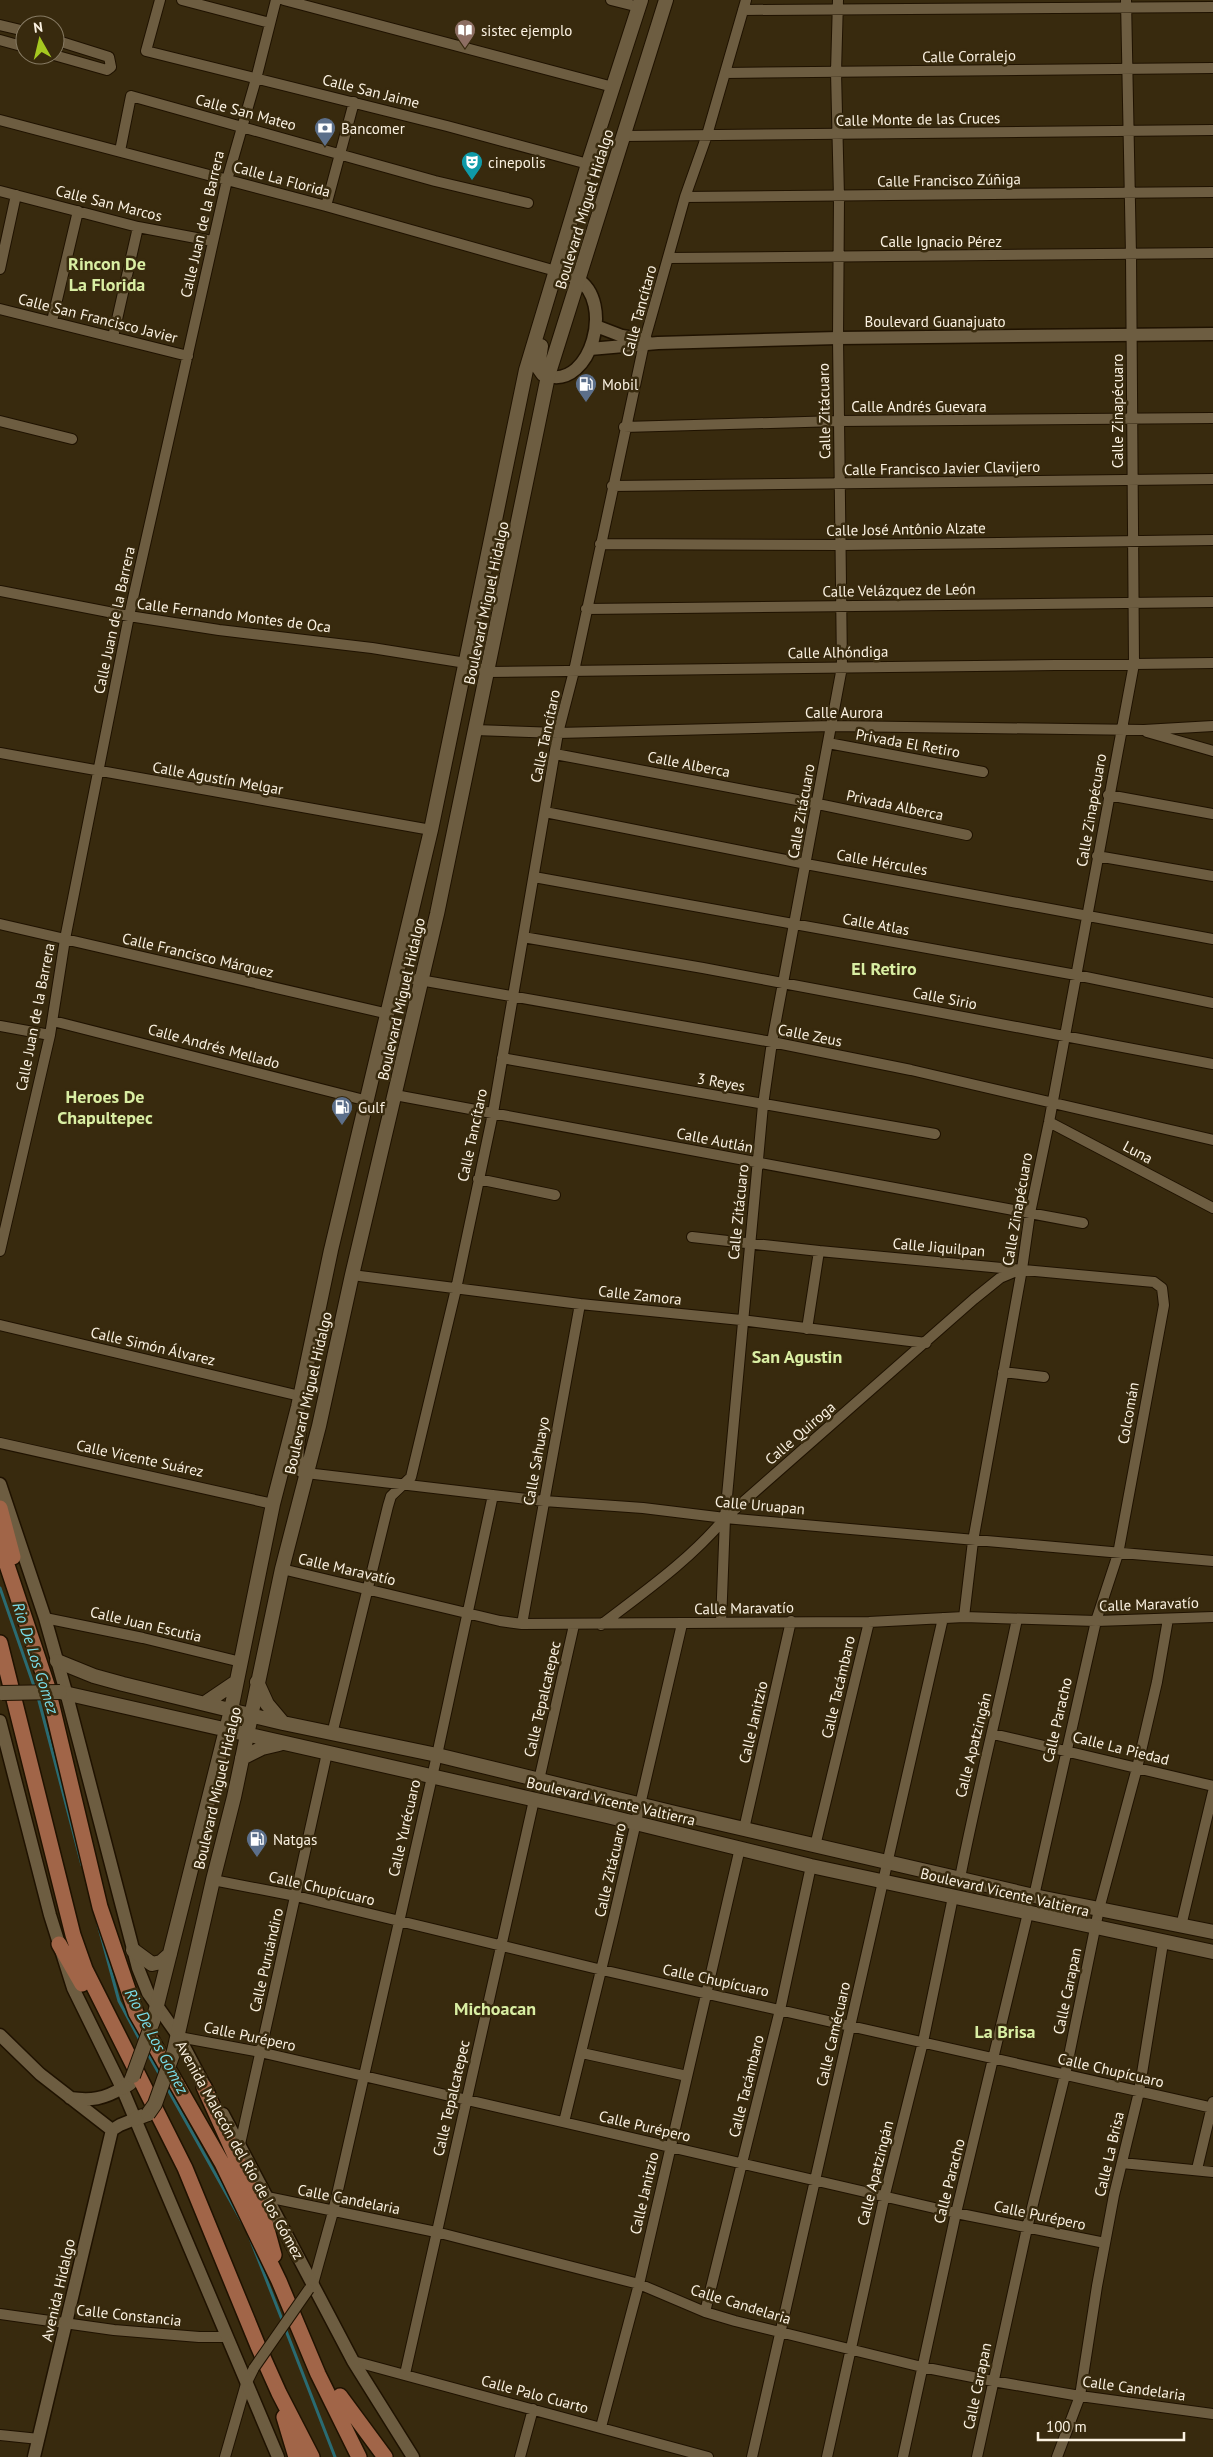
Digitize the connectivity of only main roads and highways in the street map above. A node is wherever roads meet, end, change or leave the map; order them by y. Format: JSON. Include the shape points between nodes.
{"nodes":[{"id":1,"x":666,"y":0,"type":"edge"},
{"id":2,"x":640,"y":4,"type":"edge"},
{"id":3,"x":552,"y":287,"type":"junction"},
{"id":4,"x":548,"y":376,"type":"junction"},
{"id":5,"x":299,"y":1401,"type":"junction"},
{"id":6,"x":306,"y":1473,"type":"junction"},
{"id":7,"x":0,"y":1508,"type":"edge"},
{"id":8,"x":0,"y":1544,"type":"edge"},
{"id":9,"x":21,"y":1610,"type":"junction"},
{"id":10,"x":0,"y":1643,"type":"edge"},
{"id":11,"x":57,"y":1662,"type":"road end"},
{"id":12,"x":94,"y":1676,"type":"junction"},
{"id":13,"x":236,"y":1682,"type":"junction"},
{"id":14,"x":257,"y":1682,"type":"junction"},
{"id":15,"x":1,"y":1693,"type":"edge"},
{"id":16,"x":88,"y":1696,"type":"junction"},
{"id":17,"x":205,"y":1703,"type":"junction"},
{"id":18,"x":231,"y":1710,"type":"junction"},
{"id":19,"x":252,"y":1715,"type":"junction"},
{"id":20,"x":283,"y":1723,"type":"junction"},
{"id":21,"x":226,"y":1730,"type":"junction"},
{"id":22,"x":247,"y":1735,"type":"junction"},
{"id":23,"x":292,"y":1744,"type":"junction"},
{"id":24,"x":242,"y":1758,"type":"junction"},
{"id":25,"x":1213,"y":1932,"type":"edge"},
{"id":26,"x":59,"y":1944,"type":"road end"},
{"id":27,"x":133,"y":1950,"type":"road end"},
{"id":28,"x":1213,"y":1952,"type":"edge"},
{"id":29,"x":170,"y":1954,"type":"junction"},
{"id":30,"x":134,"y":2072,"type":"junction"},
{"id":31,"x":204,"y":2087,"type":"road end"},
{"id":32,"x":122,"y":2088,"type":"road end"},
{"id":33,"x":142,"y":2117,"type":"road end"},
{"id":34,"x":279,"y":2281,"type":"junction"},
{"id":35,"x":304,"y":2341,"type":"junction"},
{"id":36,"x":279,"y":2394,"type":"junction"},
{"id":37,"x":296,"y":2457,"type":"edge"},
{"id":38,"x":312,"y":2457,"type":"edge"},
{"id":39,"x":359,"y":2457,"type":"edge"},
{"id":40,"x":385,"y":2457,"type":"edge"}],
"edges":[{"from":1,"to":4,"type":"main road","name":"Boulevard Miguel Hidalgo"},
{"from":2,"to":3,"type":"main road","name":"Boulevard Miguel Hidalgo"},
{"from":3,"to":4,"type":"main road","via":[[551,311],[537,364],[540,371]]},
{"from":3,"to":5,"type":"main road","name":"Boulevard Miguel Hidalgo","via":[[526,370],[431,830],[331,1250]]},
{"from":4,"to":6,"type":"main road","name":"Boulevard Miguel Hidalgo","via":[[421,982]]},
{"from":5,"to":6,"type":"main road","via":[[297,1463]]},
{"from":5,"to":13,"type":"main road","name":"Boulevard Miguel Hidalgo"},
{"from":6,"to":14,"type":"main road","name":"Boulevard Miguel Hidalgo"},
{"from":7,"to":9,"type":"main road","via":[[13,1555]]},
{"from":8,"to":9,"type":"main road","name":"Avenida Malecón del Río de los Gómez"},
{"from":9,"to":34,"type":"main road","name":"Avenida Malecón del Río de los Gómez","via":[[47,1685],[100,1907],[136,2013],[222,2163]]},
{"from":10,"to":30,"type":"main road","via":[[78,1952]]},
{"from":11,"to":12,"type":"main road","name":"Boulevard Vicente Valtierra"},
{"from":12,"to":16,"type":"main road","via":[[86,1686]]},
{"from":12,"to":17,"type":"main road","name":"Boulevard Vicente Valtierra"},
{"from":13,"to":17,"type":"main road"},
{"from":13,"to":18,"type":"main road","name":"Boulevard Miguel Hidalgo"},
{"from":14,"to":19,"type":"main road","name":"Boulevard Miguel Hidalgo"},
{"from":14,"to":20,"type":"main road","via":[[267,1704]]},
{"from":15,"to":16,"type":"main road","name":"Boulevard Vicente Valtierra","bridge":true,"via":[[63,1692]]},
{"from":16,"to":21,"type":"main road","name":"Boulevard Vicente Valtierra"},
{"from":17,"to":18,"type":"main road","name":"Boulevard Vicente Valtierra"},
{"from":18,"to":19,"type":"main road","name":"Boulevard Vicente Valtierra"},
{"from":18,"to":21,"type":"main road","name":"Boulevard Miguel Hidalgo"},
{"from":19,"to":20,"type":"main road","name":"Boulevard Vicente Valtierra"},
{"from":19,"to":22,"type":"main road","name":"Boulevard Miguel Hidalgo"},
{"from":20,"to":25,"type":"main road","name":"Boulevard Vicente Valtierra","via":[[437,1755],[1034,1896]]},
{"from":21,"to":22,"type":"main road","name":"Boulevard Vicente Valtierra"},
{"from":21,"to":29,"type":"main road","name":"Boulevard Miguel Hidalgo"},
{"from":22,"to":23,"type":"main road","name":"Boulevard Vicente Valtierra"},
{"from":22,"to":24,"type":"main road","name":"Boulevard Miguel Hidalgo"},
{"from":23,"to":24,"type":"main road","via":[[272,1745]]},
{"from":23,"to":28,"type":"main road","name":"Boulevard Vicente Valtierra","via":[[811,1866]]},
{"from":24,"to":33,"type":"main road","name":"Boulevard Miguel Hidalgo","bridge":true,"via":[[179,2038],[155,2104]]},
{"from":26,"to":30,"type":"main road","via":[[111,2038]]},
{"from":27,"to":29,"type":"main road","via":[[152,1964],[161,1962]]},
{"from":29,"to":30,"type":"main road","name":"Boulevard Miguel Hidalgo","bridge":true,"via":[[155,2014]]},
{"from":30,"to":32,"type":"main road","name":"Boulevard Miguel Hidalgo","via":[[130,2083]]},
{"from":30,"to":36,"type":"main road","via":[[201,2203]]},
{"from":31,"to":34,"type":"main road","via":[[265,2222]]},
{"from":34,"to":35,"type":"main road","name":"Avenida Malecón del Río de los Gómez"},
{"from":35,"to":39,"type":"main road","name":"Avenida Malecón del Río de los Gómez"},
{"from":35,"to":40,"type":"main road","via":[[348,2410]]},
{"from":36,"to":37,"type":"main road"},
{"from":36,"to":38,"type":"main road"}]}
